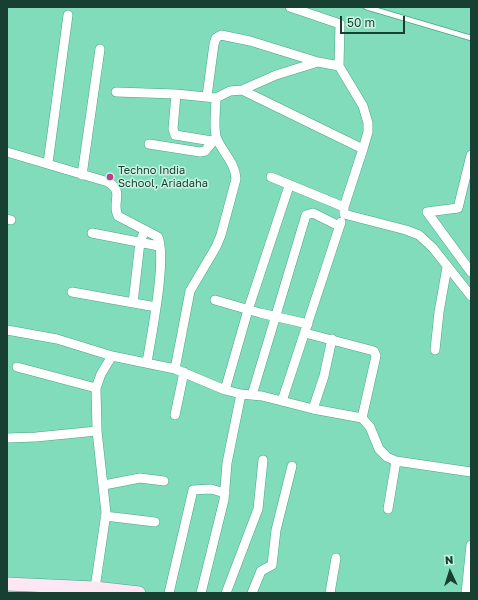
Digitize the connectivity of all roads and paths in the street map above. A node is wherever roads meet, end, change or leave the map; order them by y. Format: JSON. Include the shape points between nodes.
{"nodes":[{"id":1,"x":290,"y":7,"type":"edge"},
{"id":2,"x":366,"y":7,"type":"edge"},
{"id":3,"x":68,"y":15,"type":"dead end"},
{"id":4,"x":471,"y":38,"type":"edge"},
{"id":5,"x":100,"y":49,"type":"dead end"},
{"id":6,"x":318,"y":62,"type":"junction"},
{"id":7,"x":339,"y":66,"type":"junction"},
{"id":8,"x":242,"y":90,"type":"junction"},
{"id":9,"x":116,"y":92,"type":"dead end"},
{"id":10,"x":176,"y":94,"type":"junction"},
{"id":11,"x":211,"y":97,"type":"junction"},
{"id":12,"x":214,"y":140,"type":"junction"},
{"id":13,"x":149,"y":144,"type":"dead end"},
{"id":14,"x":363,"y":149,"type":"junction"},
{"id":15,"x":7,"y":152,"type":"edge"},
{"id":16,"x":471,"y":155,"type":"edge"},
{"id":17,"x":48,"y":163,"type":"junction"},
{"id":18,"x":82,"y":175,"type":"junction"},
{"id":19,"x":270,"y":177,"type":"dead end"},
{"id":20,"x":289,"y":186,"type":"junction"},
{"id":21,"x":344,"y":210,"type":"junction"},
{"id":22,"x":339,"y":226,"type":"junction"},
{"id":23,"x":145,"y":230,"type":"junction"},
{"id":24,"x":92,"y":233,"type":"dead end"},
{"id":25,"x":140,"y":242,"type":"junction"},
{"id":26,"x":160,"y":246,"type":"junction"},
{"id":27,"x":447,"y":267,"type":"junction"},
{"id":28,"x":471,"y":272,"type":"edge"},
{"id":29,"x":72,"y":292,"type":"dead end"},
{"id":30,"x":471,"y":296,"type":"edge"},
{"id":31,"x":215,"y":300,"type":"dead end"},
{"id":32,"x":133,"y":303,"type":"junction"},
{"id":33,"x":156,"y":307,"type":"junction"},
{"id":34,"x":248,"y":310,"type":"junction"},
{"id":35,"x":274,"y":317,"type":"junction"},
{"id":36,"x":306,"y":328,"type":"junction"},
{"id":37,"x":7,"y":330,"type":"edge"},
{"id":38,"x":332,"y":339,"type":"junction"},
{"id":39,"x":435,"y":350,"type":"dead end"},
{"id":40,"x":112,"y":356,"type":"junction"},
{"id":41,"x":147,"y":363,"type":"junction"},
{"id":42,"x":17,"y":367,"type":"dead end"},
{"id":43,"x":180,"y":371,"type":"junction"},
{"id":44,"x":96,"y":388,"type":"junction"},
{"id":45,"x":225,"y":390,"type":"junction"},
{"id":46,"x":241,"y":394,"type":"junction"},
{"id":47,"x":252,"y":394,"type":"junction"},
{"id":48,"x":282,"y":401,"type":"junction"},
{"id":49,"x":313,"y":409,"type":"junction"},
{"id":50,"x":175,"y":415,"type":"dead end"},
{"id":51,"x":362,"y":418,"type":"junction"},
{"id":52,"x":97,"y":431,"type":"junction"},
{"id":53,"x":7,"y":438,"type":"edge"},
{"id":54,"x":263,"y":460,"type":"dead end"},
{"id":55,"x":396,"y":461,"type":"junction"},
{"id":56,"x":292,"y":466,"type":"dead end"},
{"id":57,"x":471,"y":472,"type":"edge"},
{"id":58,"x":164,"y":481,"type":"dead end"},
{"id":59,"x":104,"y":485,"type":"junction"},
{"id":60,"x":225,"y":493,"type":"junction"},
{"id":61,"x":388,"y":509,"type":"dead end"},
{"id":62,"x":105,"y":516,"type":"junction"},
{"id":63,"x":155,"y":522,"type":"dead end"},
{"id":64,"x":471,"y":544,"type":"edge"},
{"id":65,"x":336,"y":558,"type":"dead end"},
{"id":66,"x":7,"y":584,"type":"edge"},
{"id":67,"x":95,"y":588,"type":"junction"},
{"id":68,"x":136,"y":593,"type":"edge"},
{"id":69,"x":169,"y":593,"type":"edge"},
{"id":70,"x":201,"y":593,"type":"edge"},
{"id":71,"x":226,"y":593,"type":"edge"},
{"id":72,"x":252,"y":593,"type":"edge"},
{"id":73,"x":330,"y":593,"type":"edge"},
{"id":74,"x":466,"y":593,"type":"edge"}],
"edges":[{"from":1,"to":7,"type":"street","via":[[340,24]]},
{"from":2,"to":4,"type":"lane"},
{"from":3,"to":17,"type":"street"},
{"from":5,"to":18,"type":"street"},
{"from":6,"to":7,"type":"street"},
{"from":6,"to":8,"type":"street","via":[[276,75]]},
{"from":6,"to":11,"type":"street","via":[[221,35],[216,38],[214,44]]},
{"from":7,"to":14,"type":"street","via":[[366,114],[368,132]]},
{"from":8,"to":11,"type":"street"},
{"from":8,"to":14,"type":"street"},
{"from":9,"to":10,"type":"street"},
{"from":10,"to":11,"type":"street"},
{"from":10,"to":12,"type":"street","via":[[174,135]]},
{"from":11,"to":12,"type":"street"},
{"from":12,"to":13,"type":"street","via":[[205,151],[200,152]]},
{"from":12,"to":43,"type":"street","via":[[234,166],[236,179],[216,247],[190,291]]},
{"from":14,"to":21,"type":"street"},
{"from":15,"to":17,"type":"street"},
{"from":16,"to":28,"type":"street","via":[[458,208],[427,212]]},
{"from":17,"to":18,"type":"street"},
{"from":18,"to":23,"type":"street","via":[[113,185],[118,193],[118,216]]},
{"from":19,"to":20,"type":"street"},
{"from":20,"to":21,"type":"street"},
{"from":20,"to":34,"type":"street"},
{"from":21,"to":22,"type":"street"},
{"from":21,"to":27,"type":"street","via":[[419,235]]},
{"from":22,"to":35,"type":"street","via":[[313,213],[306,215]]},
{"from":22,"to":36,"type":"street"},
{"from":23,"to":25,"type":"street"},
{"from":23,"to":26,"type":"street","via":[[158,237]]},
{"from":24,"to":25,"type":"street"},
{"from":25,"to":26,"type":"street"},
{"from":25,"to":32,"type":"street"},
{"from":26,"to":33,"type":"street"},
{"from":27,"to":30,"type":"street"},
{"from":27,"to":39,"type":"street"},
{"from":29,"to":32,"type":"street"},
{"from":31,"to":34,"type":"street"},
{"from":32,"to":33,"type":"street"},
{"from":33,"to":41,"type":"street"},
{"from":34,"to":35,"type":"street"},
{"from":34,"to":45,"type":"street"},
{"from":35,"to":36,"type":"street"},
{"from":35,"to":47,"type":"street"},
{"from":36,"to":38,"type":"street"},
{"from":36,"to":48,"type":"street"},
{"from":37,"to":40,"type":"street","via":[[57,339]]},
{"from":38,"to":49,"type":"street"},
{"from":38,"to":51,"type":"street","via":[[376,353]]},
{"from":40,"to":41,"type":"street"},
{"from":40,"to":44,"type":"street"},
{"from":41,"to":43,"type":"street"},
{"from":42,"to":44,"type":"street"},
{"from":43,"to":45,"type":"street"},
{"from":43,"to":50,"type":"street"},
{"from":44,"to":52,"type":"street"},
{"from":45,"to":46,"type":"street"},
{"from":46,"to":47,"type":"street"},
{"from":46,"to":60,"type":"street","via":[[227,462]]},
{"from":47,"to":48,"type":"street"},
{"from":48,"to":49,"type":"street"},
{"from":49,"to":51,"type":"street"},
{"from":51,"to":55,"type":"street","via":[[370,427],[379,449]]},
{"from":52,"to":53,"type":"street","via":[[36,438]]},
{"from":52,"to":59,"type":"street"},
{"from":54,"to":71,"type":"street","via":[[258,509]]},
{"from":55,"to":57,"type":"street"},
{"from":55,"to":61,"type":"street"},
{"from":56,"to":72,"type":"street","via":[[276,530],[272,565],[262,571]]},
{"from":58,"to":59,"type":"street","via":[[140,478]]},
{"from":59,"to":62,"type":"street"},
{"from":60,"to":69,"type":"street","via":[[211,489],[193,490]]},
{"from":60,"to":70,"type":"street"},
{"from":62,"to":63,"type":"street"},
{"from":62,"to":67,"type":"street"},
{"from":64,"to":74,"type":"street"},
{"from":65,"to":73,"type":"street"},
{"from":66,"to":67,"type":"street"},
{"from":67,"to":68,"type":"street"}]}
